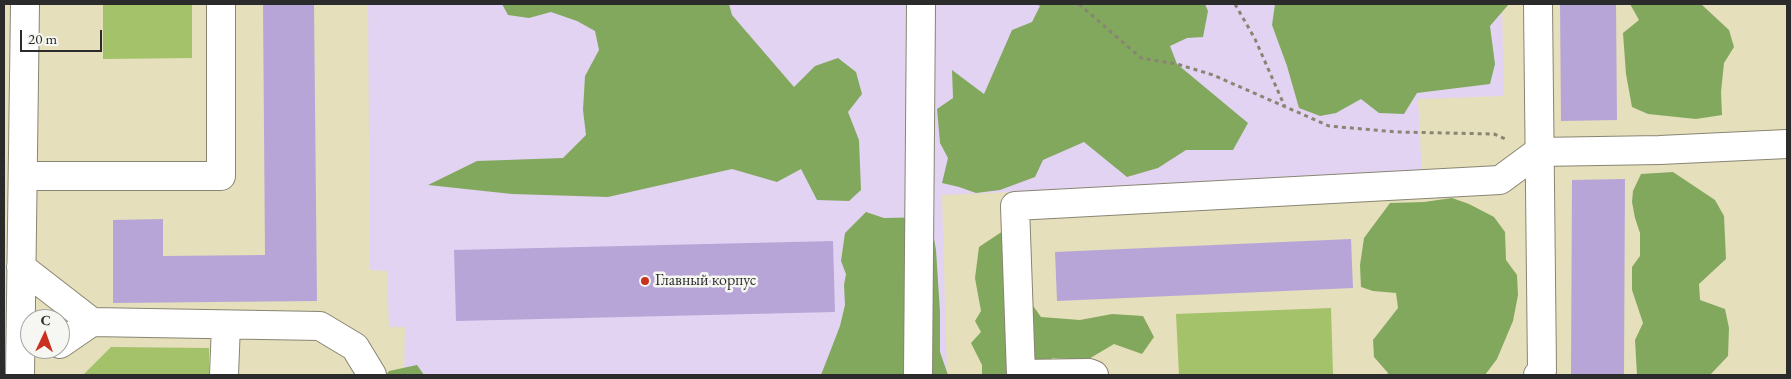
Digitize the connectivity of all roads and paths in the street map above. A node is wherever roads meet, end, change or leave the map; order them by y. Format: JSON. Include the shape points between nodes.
{"nodes":[{"id":1,"x":25,"y":4,"type":"edge"},
{"id":2,"x":221,"y":4,"type":"edge"},
{"id":3,"x":921,"y":4,"type":"edge"},
{"id":4,"x":1079,"y":4,"type":"edge"},
{"id":5,"x":1235,"y":4,"type":"edge"},
{"id":6,"x":1538,"y":4,"type":"edge"},
{"id":7,"x":1286,"y":108,"type":"junction"},
{"id":8,"x":1787,"y":144,"type":"edge"},
{"id":9,"x":1538,"y":152,"type":"junction"},
{"id":10,"x":23,"y":176,"type":"junction"},
{"id":11,"x":21,"y":267,"type":"junction"},
{"id":12,"x":92,"y":322,"type":"junction"},
{"id":13,"x":226,"y":324,"type":"junction"},
{"id":14,"x":70,"y":337,"type":"edge"},
{"id":15,"x":39,"y":359,"type":"edge"},
{"id":16,"x":20,"y":373,"type":"edge"},
{"id":17,"x":224,"y":375,"type":"edge"},
{"id":18,"x":372,"y":375,"type":"edge"},
{"id":19,"x":918,"y":375,"type":"edge"},
{"id":20,"x":1021,"y":375,"type":"edge"},
{"id":21,"x":1094,"y":375,"type":"edge"},
{"id":22,"x":1538,"y":375,"type":"edge"}],
"edges":[{"from":1,"to":10,"type":"lane"},
{"from":2,"to":10,"type":"lane","via":[[221,176]]},
{"from":3,"to":19,"type":"lane"},
{"from":4,"to":7,"type":"path","via":[[1141,58],[1213,75]]},
{"from":5,"to":7,"type":"path","via":[[1255,39]]},
{"from":6,"to":9,"type":"lane"},
{"from":7,"to":9,"type":"path","via":[[1328,126],[1398,132],[1494,134]]},
{"from":8,"to":9,"type":"lane"},
{"from":9,"to":20,"type":"lane","via":[[1500,180],[1015,206]]},
{"from":9,"to":22,"type":"lane","via":[[1542,371]]},
{"from":10,"to":11,"type":"lane"},
{"from":11,"to":12,"type":"lane"},
{"from":11,"to":16,"type":"lane"},
{"from":12,"to":13,"type":"lane"},
{"from":12,"to":14,"type":"lane"},
{"from":13,"to":17,"type":"lane"},
{"from":13,"to":18,"type":"lane","via":[[320,326],[355,346]]},
{"from":15,"to":16,"type":"lane"},
{"from":20,"to":21,"type":"lane"}]}
